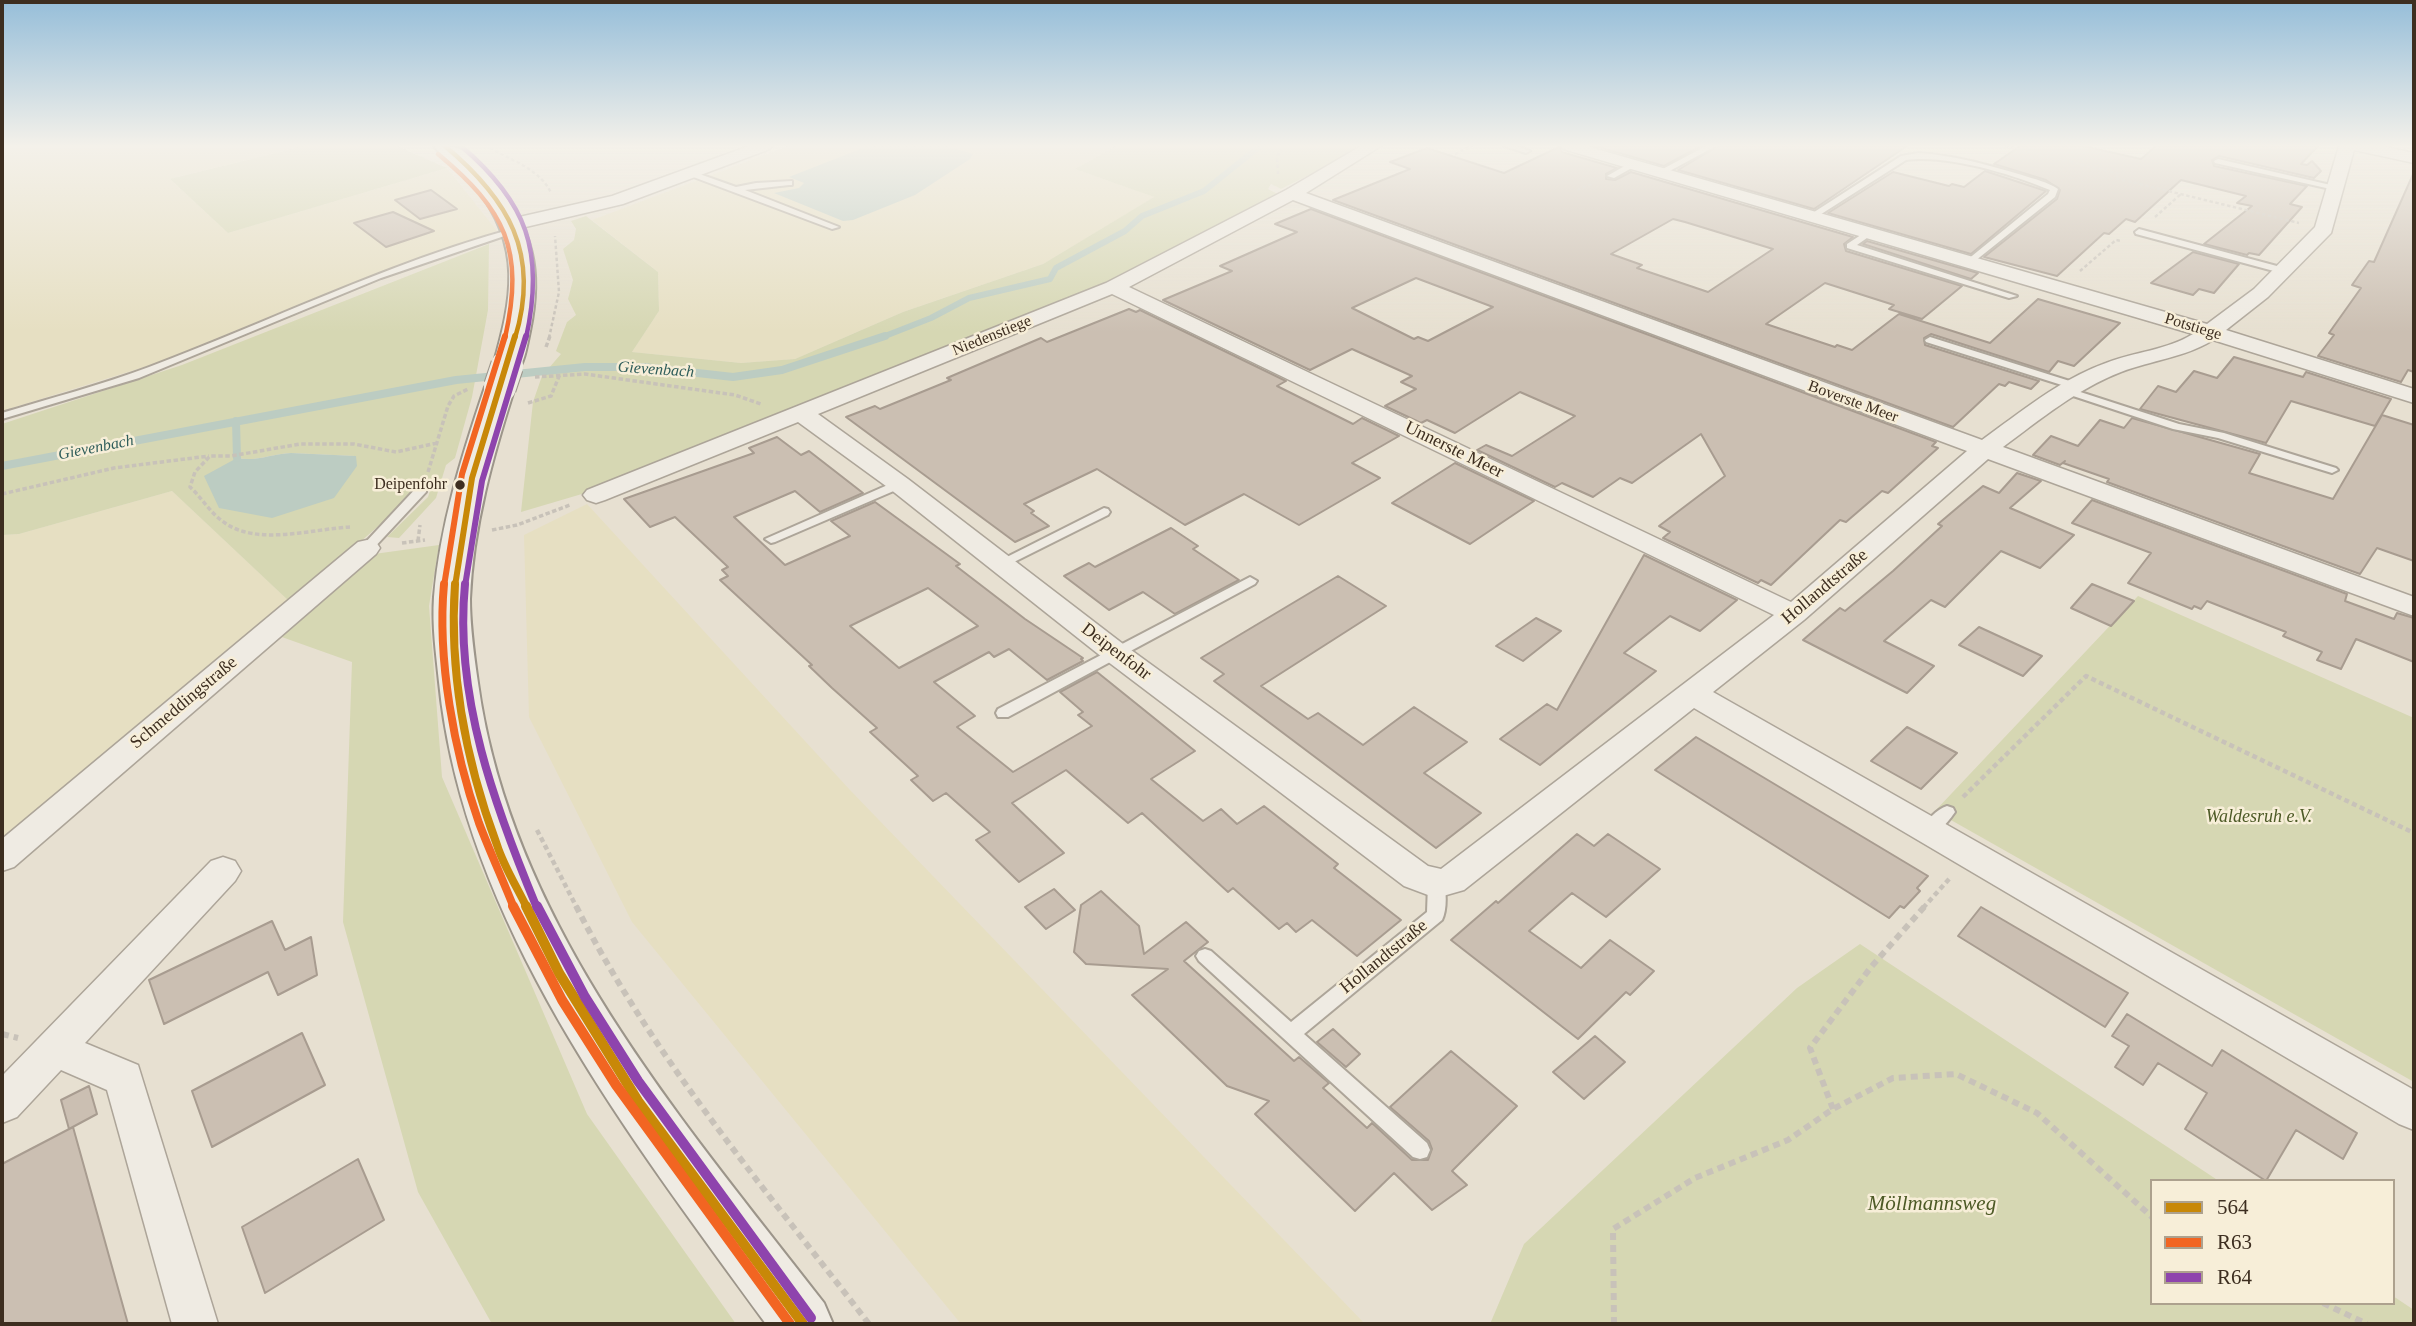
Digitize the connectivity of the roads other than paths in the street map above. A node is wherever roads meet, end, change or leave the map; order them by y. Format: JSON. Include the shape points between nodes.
{"nodes":[{"id":1,"x":503,"y":208,"type":"edge"},
{"id":2,"x":587,"y":208,"type":"edge"},
{"id":3,"x":783,"y":208,"type":"edge"},
{"id":4,"x":1265,"y":208,"type":"edge"},
{"id":5,"x":1329,"y":208,"type":"edge"},
{"id":6,"x":1784,"y":208,"type":"edge"},
{"id":7,"x":1825,"y":208,"type":"edge"},
{"id":8,"x":2036,"y":208,"type":"edge"},
{"id":9,"x":2330,"y":208,"type":"edge"},
{"id":10,"x":1812,"y":216,"type":"junction"},
{"id":11,"x":514,"y":227,"type":"junction"},
{"id":12,"x":835,"y":227,"type":"dead end"},
{"id":13,"x":2139,"y":232,"type":"dead end"},
{"id":14,"x":1870,"y":233,"type":"junction"},
{"id":15,"x":1970,"y":262,"type":"junction"},
{"id":16,"x":2285,"y":271,"type":"junction"},
{"id":17,"x":1113,"y":287,"type":"junction"},
{"id":18,"x":2012,"y":296,"type":"dead end"},
{"id":19,"x":2210,"y":332,"type":"junction"},
{"id":20,"x":1930,"y":340,"type":"dead end"},
{"id":21,"x":2068,"y":387,"type":"junction"},
{"id":22,"x":2414,"y":396,"type":"edge"},
{"id":23,"x":2,"y":416,"type":"edge"},
{"id":24,"x":793,"y":417,"type":"junction"},
{"id":25,"x":1983,"y":450,"type":"junction"},
{"id":26,"x":2332,"y":470,"type":"dead end"},
{"id":27,"x":899,"y":484,"type":"junction"},
{"id":28,"x":422,"y":489,"type":"dead end"},
{"id":29,"x":596,"y":495,"type":"road end"},
{"id":30,"x":1104,"y":512,"type":"dead end"},
{"id":31,"x":771,"y":538,"type":"dead end"},
{"id":32,"x":374,"y":539,"type":"joint"},
{"id":33,"x":1001,"y":563,"type":"junction"},
{"id":34,"x":1250,"y":581,"type":"dead end"},
{"id":35,"x":2414,"y":607,"type":"edge"},
{"id":36,"x":1794,"y":614,"type":"junction"},
{"id":37,"x":1117,"y":653,"type":"junction"},
{"id":38,"x":1693,"y":694,"type":"junction"},
{"id":39,"x":1003,"y":713,"type":"dead end"},
{"id":40,"x":2,"y":858,"type":"edge"},
{"id":41,"x":223,"y":871,"type":"dead end"},
{"id":42,"x":1436,"y":884,"type":"junction"},
{"id":43,"x":1205,"y":956,"type":"dead end"},
{"id":44,"x":1291,"y":1033,"type":"junction"},
{"id":45,"x":55,"y":1049,"type":"junction"},
{"id":46,"x":2,"y":1104,"type":"edge"},
{"id":47,"x":2414,"y":1111,"type":"edge"},
{"id":48,"x":1420,"y":1150,"type":"dead end"},
{"id":49,"x":195,"y":1324,"type":"edge"},
{"id":50,"x":803,"y":1324,"type":"edge"}],
"edges":[{"from":1,"to":11,"type":"main road"},
{"from":2,"to":11,"type":"street"},
{"from":3,"to":12,"type":"lane"},
{"from":4,"to":17,"type":"street","name":"Niedenstiege"},
{"from":5,"to":25,"type":"street","name":"Boverste Meer"},
{"from":6,"to":10,"type":"street","name":"Potstiege"},
{"from":7,"to":10,"type":"lane"},
{"from":8,"to":15,"type":"lane"},
{"from":9,"to":16,"type":"street","name":"Hollandtstraße","via":[[2324,229]]},
{"from":10,"to":14,"type":"street","name":"Potstiege"},
{"from":11,"to":23,"type":"lane","via":[[402,267],[151,370]]},
{"from":11,"to":50,"type":"main road","via":[[523,267],[522,307],[509,385],[472,478],[475,540],[452,628],[465,740],[497,847],[559,972],[638,1101]]},
{"from":13,"to":16,"type":"lane"},
{"from":14,"to":15,"type":"street","name":"Potstiege"},
{"from":14,"to":18,"type":"lane","via":[[1850,246]]},
{"from":15,"to":19,"type":"street","name":"Potstiege"},
{"from":16,"to":19,"type":"street","name":"Hollandtstraße"},
{"from":17,"to":24,"type":"street","name":"Niedenstiege"},
{"from":17,"to":36,"type":"street","name":"Unnerste Meer"},
{"from":19,"to":21,"type":"street","name":"Hollandtstraße","via":[[2188,346],[2115,367]]},
{"from":19,"to":22,"type":"street","name":"Potstiege"},
{"from":20,"to":21,"type":"lane"},
{"from":21,"to":25,"type":"street","name":"Hollandtstraße"},
{"from":21,"to":26,"type":"lane","via":[[2177,427],[2220,435]]},
{"from":24,"to":27,"type":"street","name":"Deipenfohr"},
{"from":24,"to":29,"type":"street","name":"Niedenstiege"},
{"from":25,"to":35,"type":"street","name":"Boverste Meer"},
{"from":25,"to":36,"type":"street","name":"Hollandtstraße"},
{"from":27,"to":31,"type":"lane"},
{"from":27,"to":33,"type":"street","name":"Deipenfohr"},
{"from":28,"to":32,"type":"lane","name":"Schmeddingstraße"},
{"from":30,"to":33,"type":"lane"},
{"from":32,"to":40,"type":"street","name":"Schmeddingstraße"},
{"from":33,"to":37,"type":"street","name":"Deipenfohr"},
{"from":34,"to":37,"type":"lane"},
{"from":36,"to":38,"type":"street","name":"Hollandtstraße"},
{"from":37,"to":39,"type":"lane"},
{"from":37,"to":42,"type":"street","name":"Deipenfohr","via":[[1416,876]]},
{"from":38,"to":42,"type":"street","name":"Hollandtstraße","via":[[1452,880]]},
{"from":38,"to":47,"type":"street","via":[[1938,821],[1971,854]]},
{"from":41,"to":45,"type":"street"},
{"from":42,"to":44,"type":"lane","name":"Hollandtstraße","via":[[1436,915]]},
{"from":43,"to":44,"type":"lane"},
{"from":44,"to":48,"type":"lane"},
{"from":45,"to":46,"type":"street"},
{"from":45,"to":49,"type":"street","via":[[124,1078]]}]}
